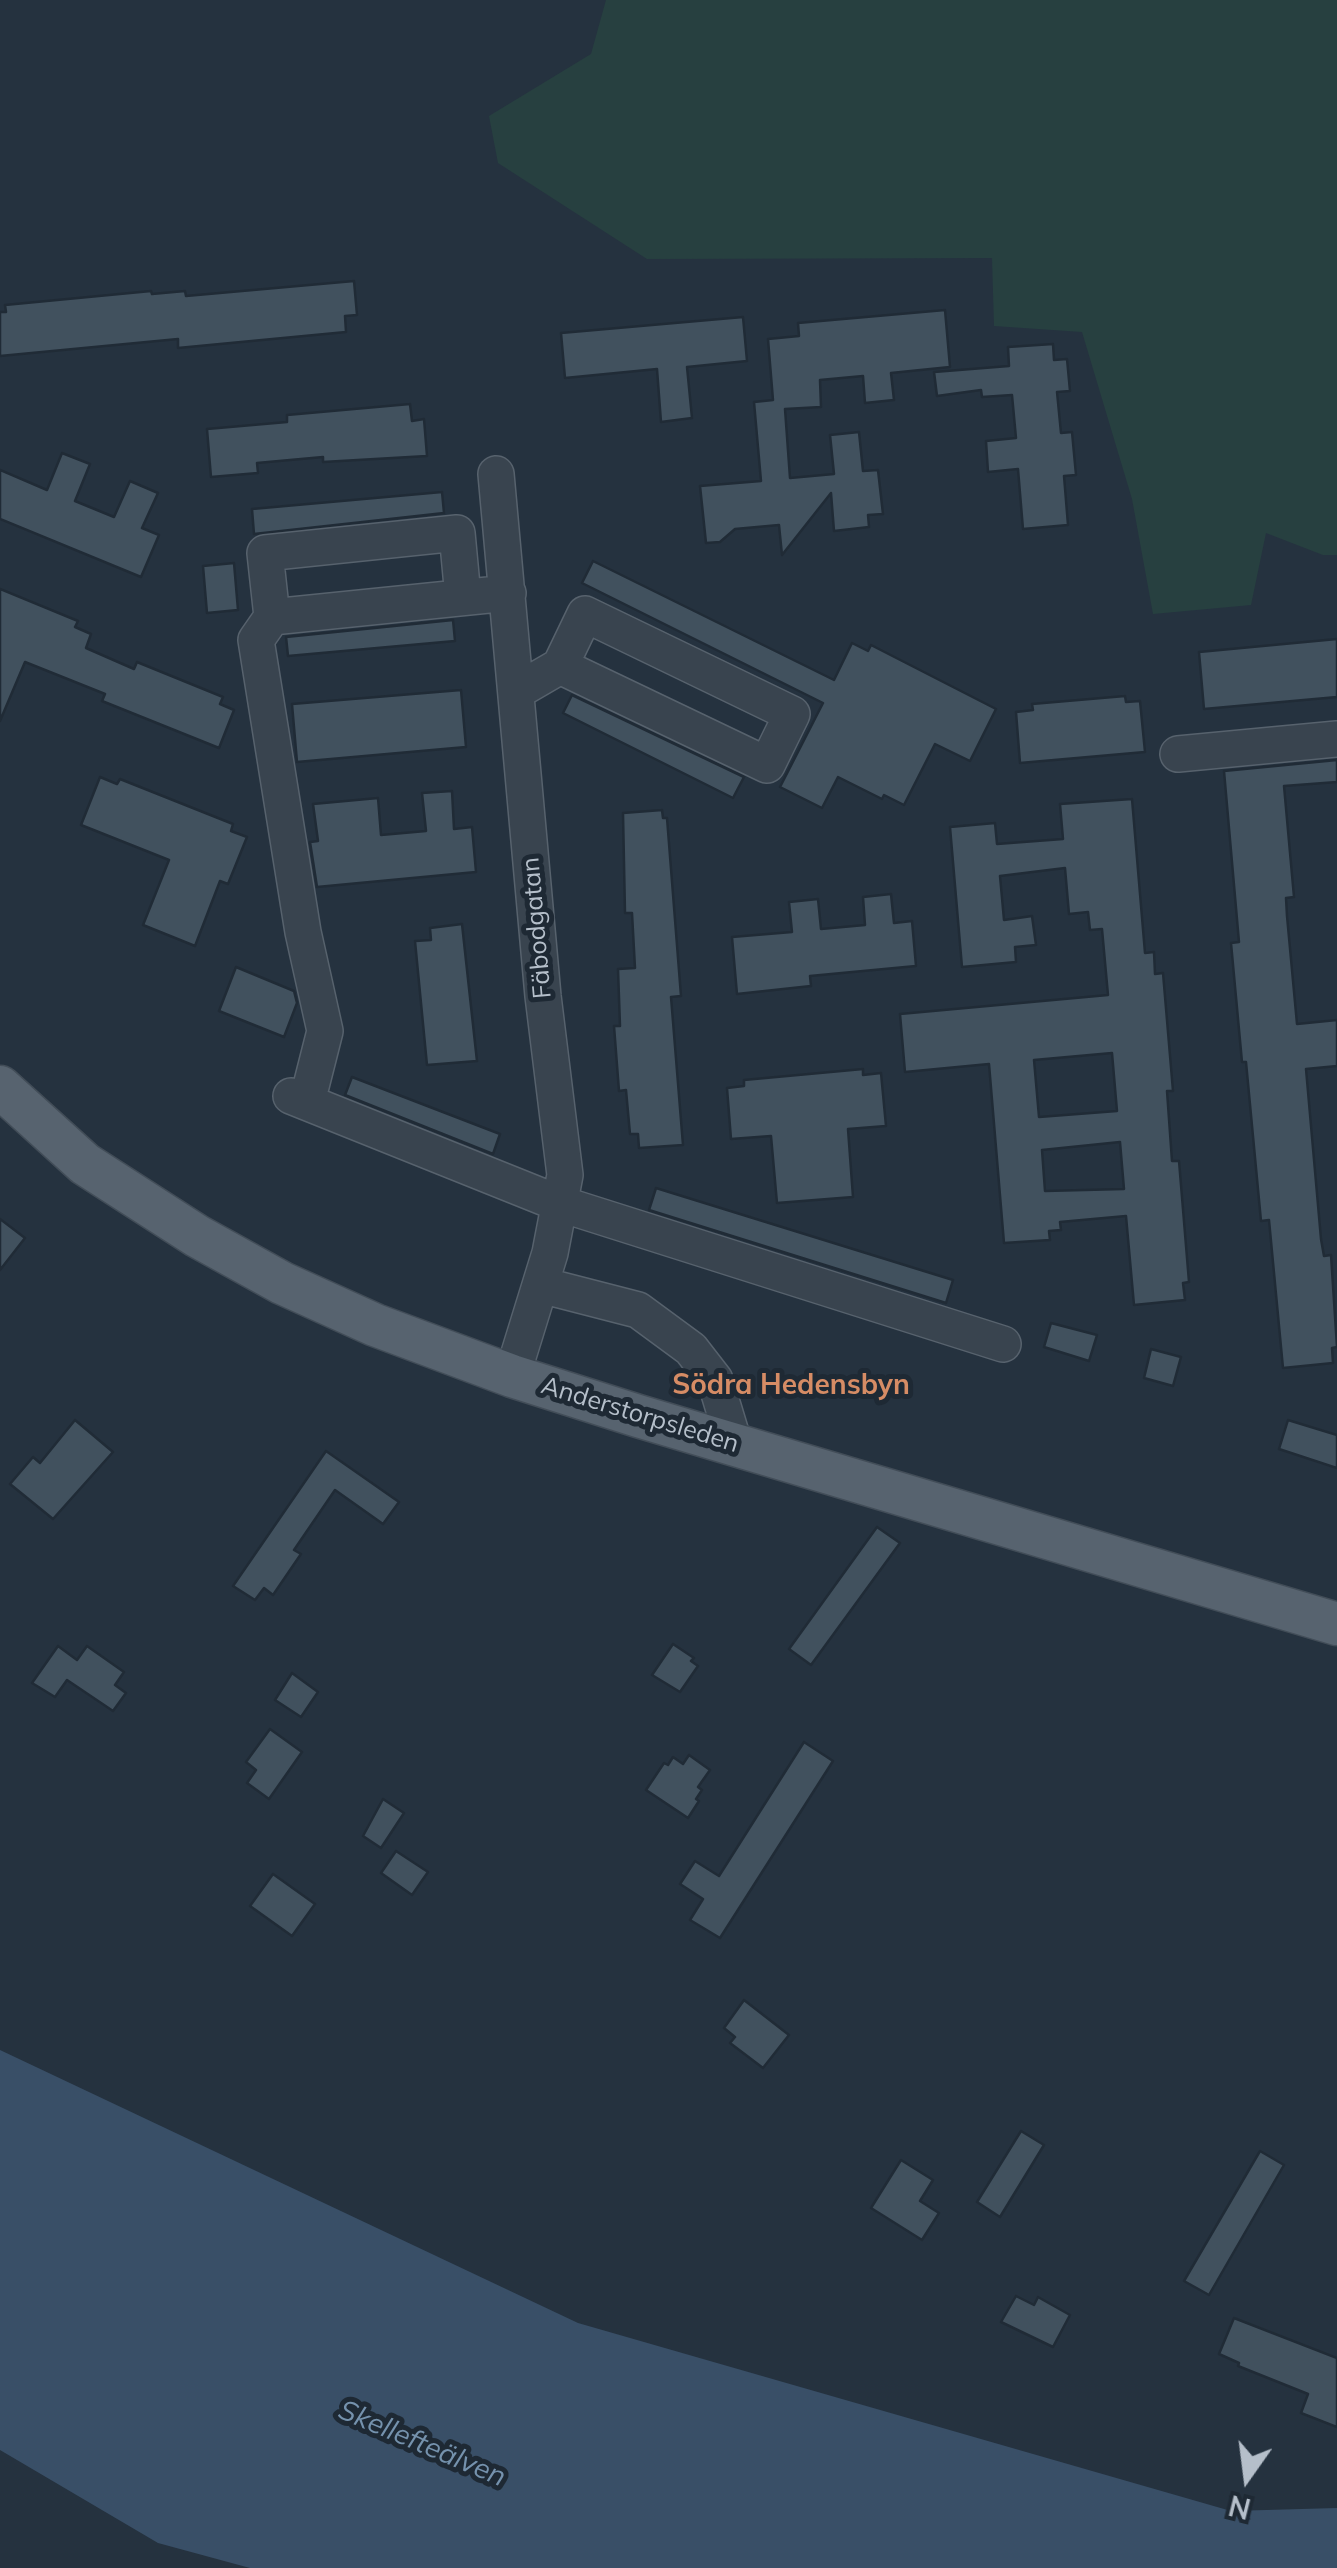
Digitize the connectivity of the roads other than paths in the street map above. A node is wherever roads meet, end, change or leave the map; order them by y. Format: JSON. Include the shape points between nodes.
{"nodes":[{"id":1,"x":496,"y":474,"type":"dead end"},
{"id":2,"x":508,"y":593,"type":"junction"},
{"id":3,"x":463,"y":597,"type":"junction"},
{"id":4,"x":272,"y":617,"type":"junction"},
{"id":5,"x":560,"y":666,"type":"junction"},
{"id":6,"x":517,"y":691,"type":"junction"},
{"id":7,"x":1337,"y":739,"type":"edge"},
{"id":8,"x":1178,"y":754,"type":"dead end"},
{"id":9,"x":0,"y":1086,"type":"edge"},
{"id":10,"x":558,"y":1203,"type":"junction"},
{"id":11,"x":540,"y":1286,"type":"junction"},
{"id":12,"x":1003,"y":1344,"type":"dead end"},
{"id":13,"x":512,"y":1376,"type":"junction"},
{"id":14,"x":734,"y":1444,"type":"junction"},
{"id":15,"x":1337,"y":1624,"type":"edge"}],
"edges":[{"from":1,"to":2,"type":"street","name":"Fäbodgatan"},
{"from":2,"to":3,"type":"street"},
{"from":2,"to":6,"type":"street","name":"Fäbodgatan"},
{"from":3,"to":4,"type":"street"},
{"from":3,"to":4,"type":"street","via":[[457,533],[265,553]]},
{"from":4,"to":10,"type":"street","via":[[256,640],[325,1031],[299,1099]]},
{"from":5,"to":5,"type":"street","via":[[767,766],[792,714],[585,614]]},
{"from":5,"to":6,"type":"street"},
{"from":6,"to":10,"type":"street","name":"Fäbodgatan","via":[[565,1175]]},
{"from":7,"to":8,"type":"street"},
{"from":9,"to":13,"type":"main road","name":"Anderstorpsleden","via":[[85,1164],[198,1236],[375,1325]]},
{"from":10,"to":11,"type":"street","name":"Fäbodgatan"},
{"from":10,"to":12,"type":"street"},
{"from":11,"to":13,"type":"street","name":"Fäbodgatan"},
{"from":11,"to":14,"type":"street","via":[[638,1310],[691,1349],[715,1380]]},
{"from":13,"to":14,"type":"main road","name":"Anderstorpsleden"},
{"from":14,"to":15,"type":"main road","name":"Anderstorpsleden"}]}
